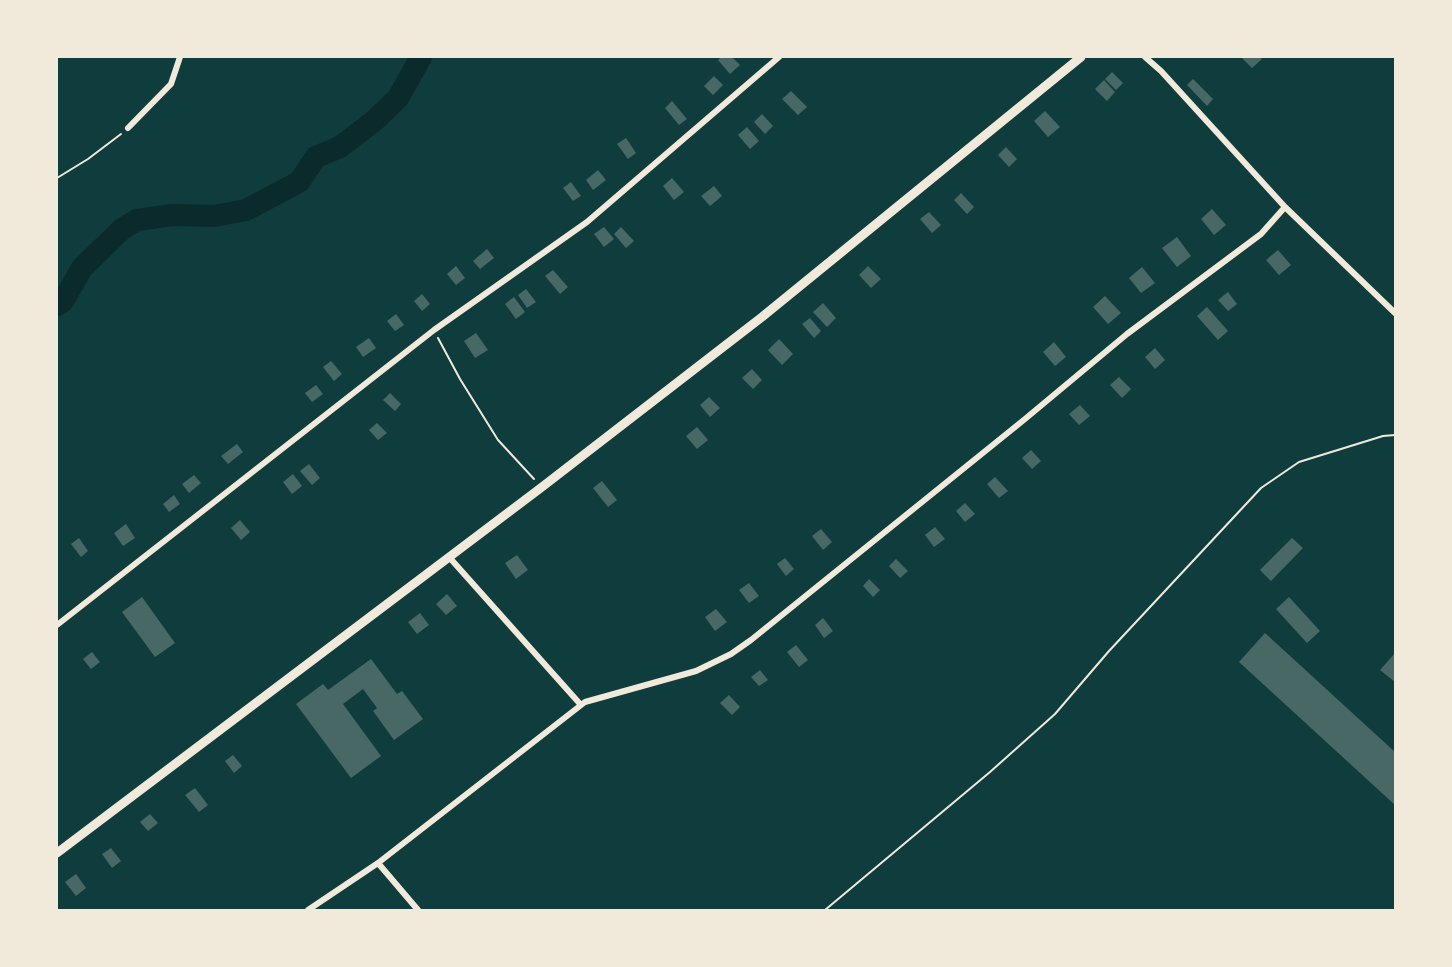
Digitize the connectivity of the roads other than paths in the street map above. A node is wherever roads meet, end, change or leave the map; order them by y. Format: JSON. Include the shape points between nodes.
{"nodes":[{"id":1,"x":180,"y":57,"type":"edge"},
{"id":2,"x":779,"y":57,"type":"edge"},
{"id":3,"x":1081,"y":57,"type":"edge"},
{"id":4,"x":1146,"y":57,"type":"edge"},
{"id":5,"x":128,"y":129,"type":"road end"},
{"id":6,"x":1285,"y":207,"type":"junction"},
{"id":7,"x":1395,"y":313,"type":"edge"},
{"id":8,"x":449,"y":557,"type":"junction"},
{"id":9,"x":57,"y":625,"type":"edge"},
{"id":10,"x":581,"y":705,"type":"junction"},
{"id":11,"x":57,"y":853,"type":"edge"},
{"id":12,"x":378,"y":863,"type":"junction"},
{"id":13,"x":308,"y":910,"type":"edge"},
{"id":14,"x":417,"y":910,"type":"edge"}],
"edges":[{"from":1,"to":5,"type":"street","via":[[171,84]]},
{"from":2,"to":9,"type":"street","via":[[587,222],[434,330]]},
{"from":3,"to":8,"type":"main road","via":[[762,317]]},
{"from":4,"to":6,"type":"street"},
{"from":6,"to":7,"type":"street"},
{"from":6,"to":10,"type":"street","via":[[1261,234],[1127,333],[751,640],[696,671]]},
{"from":8,"to":10,"type":"street"},
{"from":8,"to":11,"type":"main road"},
{"from":10,"to":12,"type":"street"},
{"from":12,"to":13,"type":"street"},
{"from":12,"to":14,"type":"street"}]}
